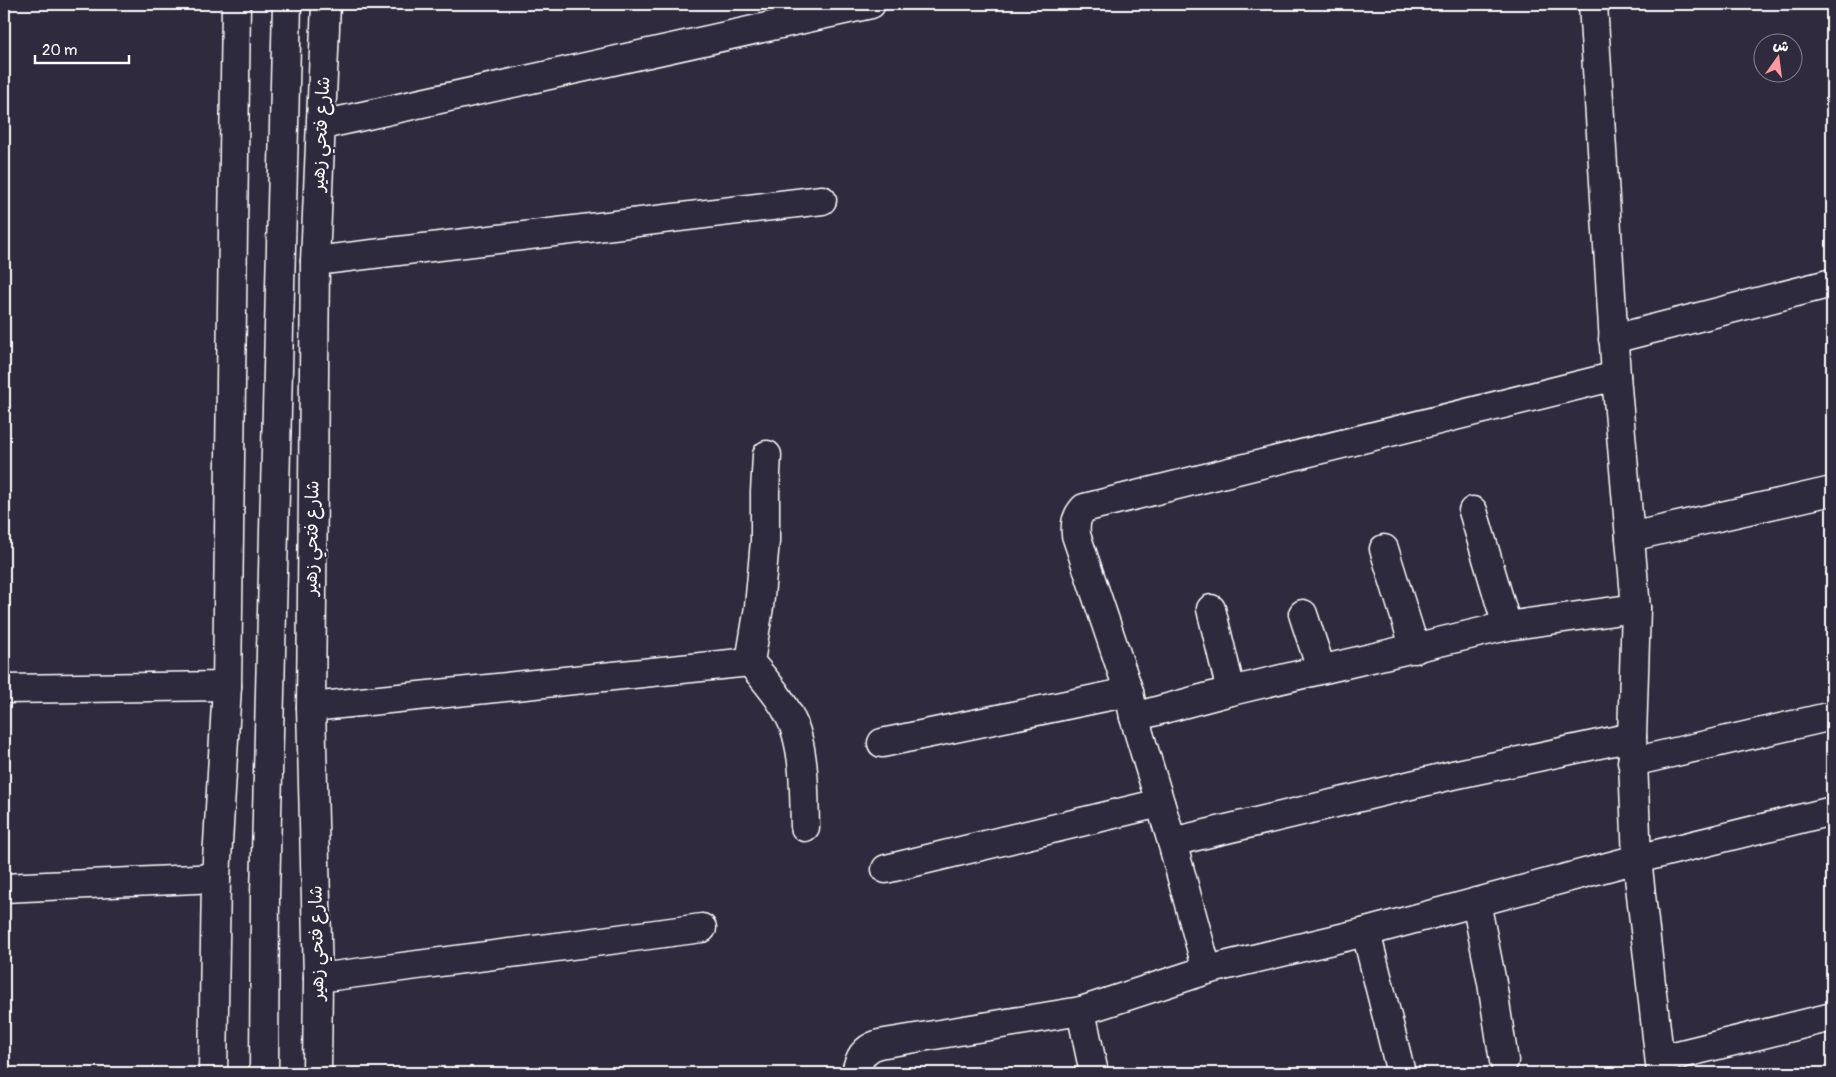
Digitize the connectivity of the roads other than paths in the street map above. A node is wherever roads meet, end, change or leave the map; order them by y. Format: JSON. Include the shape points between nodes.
{"nodes":[{"id":1,"x":236,"y":4,"type":"edge"},
{"id":2,"x":287,"y":4,"type":"edge"},
{"id":3,"x":326,"y":4,"type":"edge"},
{"id":4,"x":871,"y":4,"type":"edge"},
{"id":5,"x":1593,"y":4,"type":"edge"},
{"id":6,"x":322,"y":125,"type":"junction"},
{"id":7,"x":822,"y":200,"type":"dead end"},
{"id":8,"x":315,"y":261,"type":"junction"},
{"id":9,"x":1832,"y":284,"type":"edge"},
{"id":10,"x":1613,"y":338,"type":"junction"},
{"id":11,"x":1616,"y":376,"type":"junction"},
{"id":12,"x":767,"y":455,"type":"dead end"},
{"id":13,"x":1832,"y":491,"type":"edge"},
{"id":14,"x":1473,"y":510,"type":"dead end"},
{"id":15,"x":1630,"y":537,"type":"junction"},
{"id":16,"x":1384,"y":549,"type":"dead end"},
{"id":17,"x":1636,"y":608,"type":"junction"},
{"id":18,"x":1211,"y":609,"type":"dead end"},
{"id":19,"x":1303,"y":614,"type":"dead end"},
{"id":20,"x":1507,"y":626,"type":"junction"},
{"id":21,"x":1415,"y":649,"type":"junction"},
{"id":22,"x":750,"y":662,"type":"junction"},
{"id":23,"x":1321,"y":669,"type":"junction"},
{"id":24,"x":227,"y":686,"type":"junction"},
{"id":25,"x":4,"y":690,"type":"edge"},
{"id":26,"x":1231,"y":691,"type":"junction"},
{"id":27,"x":1132,"y":704,"type":"junction"},
{"id":28,"x":310,"y":707,"type":"junction"},
{"id":29,"x":1832,"y":716,"type":"edge"},
{"id":30,"x":882,"y":743,"type":"dead end"},
{"id":31,"x":1632,"y":749,"type":"junction"},
{"id":32,"x":1160,"y":803,"type":"junction"},
{"id":33,"x":1832,"y":811,"type":"edge"},
{"id":34,"x":805,"y":826,"type":"dead end"},
{"id":35,"x":1172,"y":842,"type":"junction"},
{"id":36,"x":1636,"y":859,"type":"junction"},
{"id":37,"x":886,"y":869,"type":"dead end"},
{"id":38,"x":216,"y":878,"type":"junction"},
{"id":39,"x":4,"y":888,"type":"edge"},
{"id":40,"x":1476,"y":902,"type":"junction"},
{"id":41,"x":702,"y":928,"type":"dead end"},
{"id":42,"x":1366,"y":932,"type":"junction"},
{"id":43,"x":1207,"y":970,"type":"junction"},
{"id":44,"x":318,"y":978,"type":"junction"},
{"id":45,"x":1081,"y":1011,"type":"junction"},
{"id":46,"x":1832,"y":1018,"type":"edge"},
{"id":47,"x":1504,"y":1061,"type":"dead end"},
{"id":48,"x":1661,"y":1066,"type":"edge"},
{"id":49,"x":213,"y":1073,"type":"edge"},
{"id":50,"x":264,"y":1073,"type":"edge"},
{"id":51,"x":317,"y":1073,"type":"edge"},
{"id":52,"x":856,"y":1073,"type":"edge"},
{"id":53,"x":1094,"y":1073,"type":"edge"},
{"id":54,"x":1401,"y":1073,"type":"edge"}],
"edges":[{"from":1,"to":24,"type":"street"},
{"from":2,"to":50,"type":"street","name":"شارع فتحي زهير","via":[[264,895]]},
{"from":3,"to":6,"type":"street","name":"شارع فتحي زهير"},
{"from":4,"to":6,"type":"street"},
{"from":5,"to":10,"type":"street"},
{"from":6,"to":8,"type":"street","name":"شارع فتحي زهير"},
{"from":7,"to":8,"type":"street"},
{"from":8,"to":28,"type":"street","name":"شارع فتحي زهير"},
{"from":9,"to":10,"type":"street"},
{"from":10,"to":11,"type":"street"},
{"from":11,"to":15,"type":"street"},
{"from":11,"to":27,"type":"street","via":[[1084,508],[1075,523],[1076,535]]},
{"from":12,"to":22,"type":"street","via":[[765,541]]},
{"from":13,"to":15,"type":"street"},
{"from":14,"to":20,"type":"street"},
{"from":15,"to":17,"type":"street"},
{"from":16,"to":21,"type":"street"},
{"from":17,"to":20,"type":"street"},
{"from":17,"to":31,"type":"street"},
{"from":18,"to":26,"type":"street"},
{"from":19,"to":23,"type":"street"},
{"from":20,"to":21,"type":"street"},
{"from":21,"to":23,"type":"street"},
{"from":22,"to":28,"type":"street"},
{"from":22,"to":34,"type":"street","via":[[783,706],[796,730],[803,762]]},
{"from":23,"to":26,"type":"street"},
{"from":24,"to":25,"type":"street"},
{"from":24,"to":38,"type":"street"},
{"from":26,"to":27,"type":"street"},
{"from":27,"to":30,"type":"street"},
{"from":27,"to":32,"type":"street"},
{"from":28,"to":44,"type":"street","name":"شارع فتحي زهير"},
{"from":29,"to":31,"type":"street"},
{"from":31,"to":35,"type":"street","via":[[1454,775]]},
{"from":31,"to":36,"type":"street"},
{"from":32,"to":35,"type":"street"},
{"from":32,"to":37,"type":"street"},
{"from":33,"to":36,"type":"street"},
{"from":35,"to":43,"type":"street"},
{"from":36,"to":40,"type":"street"},
{"from":36,"to":48,"type":"street"},
{"from":38,"to":39,"type":"street"},
{"from":38,"to":49,"type":"street"},
{"from":40,"to":42,"type":"street"},
{"from":40,"to":47,"type":"street"},
{"from":41,"to":44,"type":"street"},
{"from":42,"to":43,"type":"street"},
{"from":42,"to":54,"type":"street"},
{"from":43,"to":45,"type":"street"},
{"from":44,"to":51,"type":"street","name":"شارع فتحي زهير"},
{"from":45,"to":52,"type":"street","via":[[868,1047],[861,1055]]},
{"from":45,"to":53,"type":"street"},
{"from":46,"to":48,"type":"street"}]}
